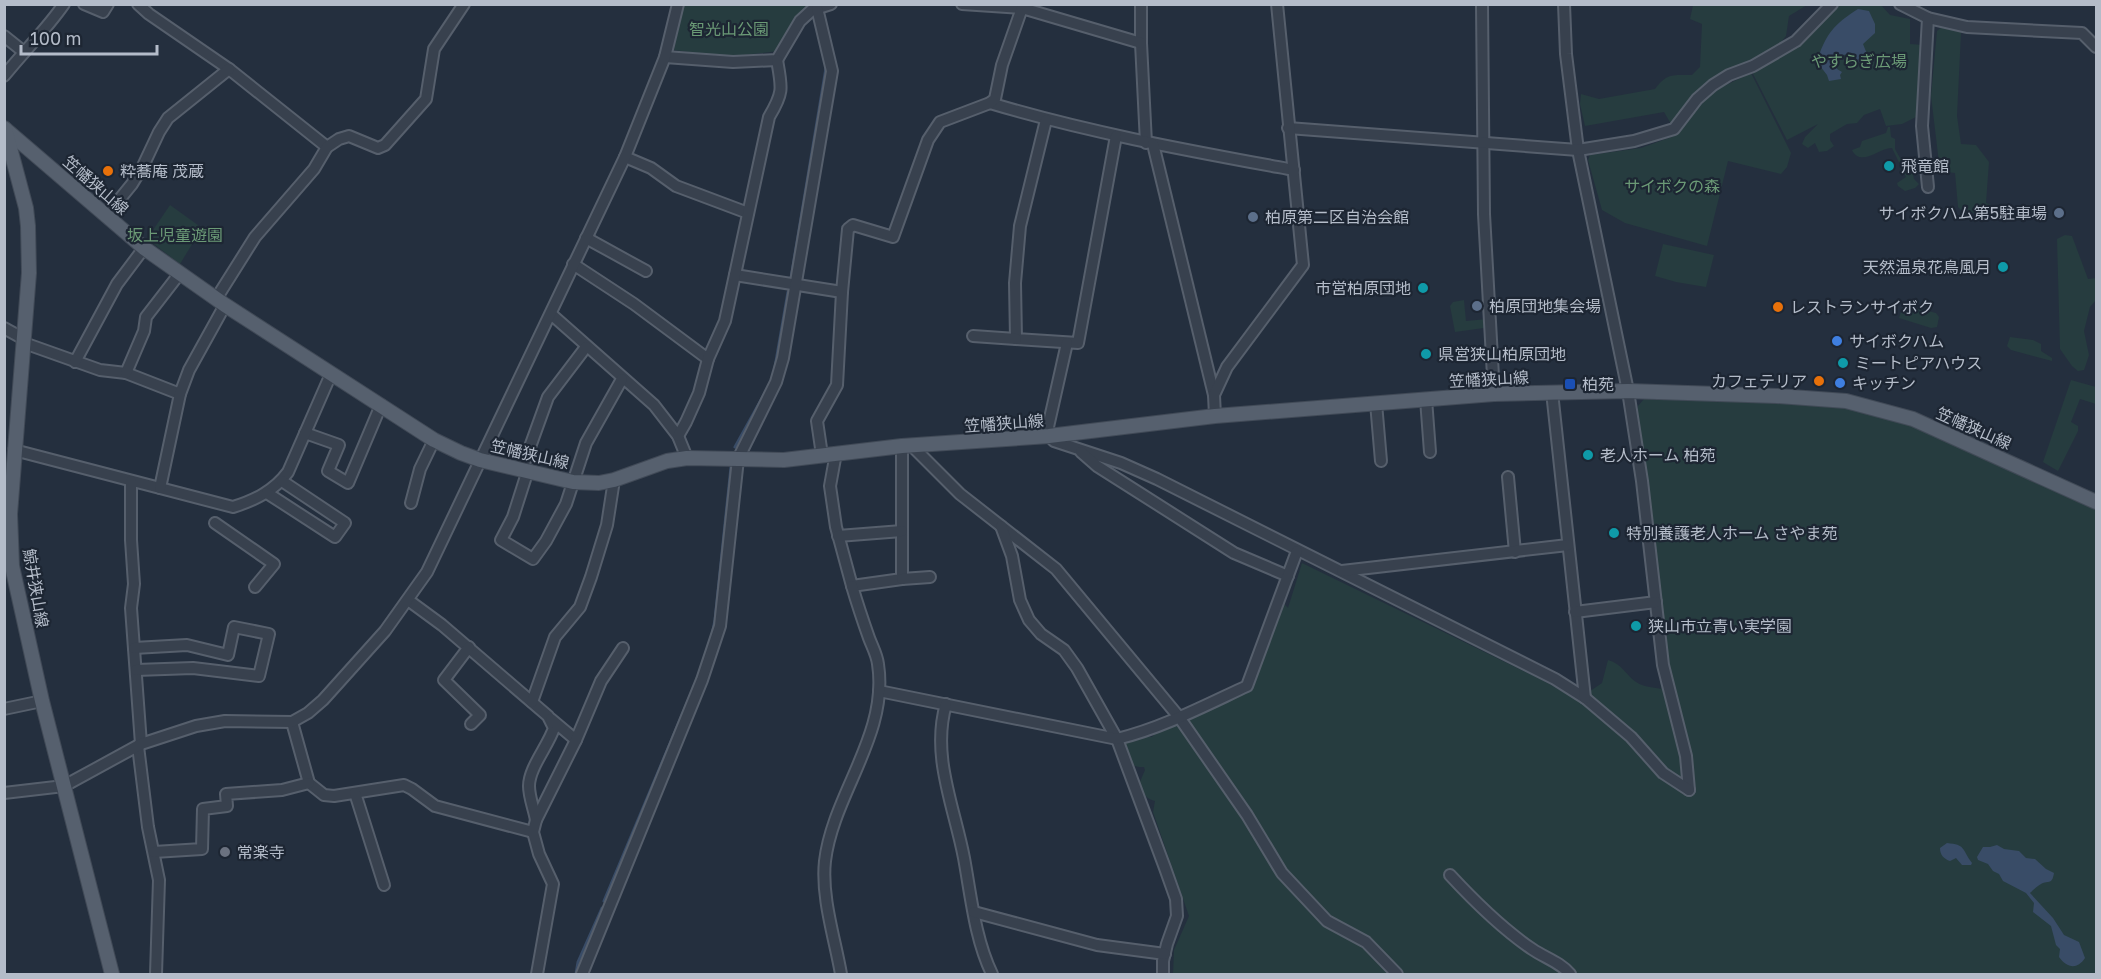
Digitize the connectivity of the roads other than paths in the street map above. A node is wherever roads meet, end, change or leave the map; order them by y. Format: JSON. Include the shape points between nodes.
{"nodes":[{"id":1,"x":64,"y":4,"type":"edge"},
{"id":2,"x":84,"y":4,"type":"edge"},
{"id":3,"x":108,"y":4,"type":"edge"},
{"id":4,"x":138,"y":4,"type":"edge"},
{"id":5,"x":464,"y":4,"type":"edge"},
{"id":6,"x":678,"y":4,"type":"edge"},
{"id":7,"x":831,"y":4,"type":"edge"},
{"id":8,"x":962,"y":4,"type":"edge"},
{"id":9,"x":1141,"y":4,"type":"edge"},
{"id":10,"x":1276,"y":4,"type":"edge"},
{"id":11,"x":1482,"y":4,"type":"edge"},
{"id":12,"x":1564,"y":4,"type":"edge"},
{"id":13,"x":1832,"y":4,"type":"edge"},
{"id":14,"x":1900,"y":4,"type":"edge"},
{"id":15,"x":1022,"y":6,"type":"edge"},
{"id":16,"x":815,"y":9,"type":"junction"},
{"id":17,"x":1928,"y":18,"type":"junction"},
{"id":18,"x":4,"y":36,"type":"edge"},
{"id":19,"x":1140,"y":43,"type":"junction"},
{"id":20,"x":2097,"y":47,"type":"edge"},
{"id":21,"x":24,"y":52,"type":"junction"},
{"id":22,"x":665,"y":57,"type":"junction"},
{"id":23,"x":777,"y":60,"type":"junction"},
{"id":24,"x":229,"y":69,"type":"junction"},
{"id":25,"x":4,"y":76,"type":"edge"},
{"id":26,"x":990,"y":104,"type":"junction"},
{"id":27,"x":1046,"y":120,"type":"junction"},
{"id":28,"x":1288,"y":128,"type":"junction"},
{"id":29,"x":5,"y":129,"type":"edge"},
{"id":30,"x":1116,"y":136,"type":"junction"},
{"id":31,"x":1149,"y":143,"type":"junction"},
{"id":32,"x":1482,"y":143,"type":"junction"},
{"id":33,"x":327,"y":147,"type":"junction"},
{"id":34,"x":1578,"y":150,"type":"junction"},
{"id":35,"x":625,"y":157,"type":"junction"},
{"id":36,"x":1294,"y":170,"type":"junction"},
{"id":37,"x":1928,"y":187,"type":"dead end"},
{"id":38,"x":748,"y":213,"type":"junction"},
{"id":39,"x":106,"y":216,"type":"junction"},
{"id":40,"x":586,"y":238,"type":"junction"},
{"id":41,"x":144,"y":248,"type":"junction"},
{"id":42,"x":573,"y":264,"type":"junction"},
{"id":43,"x":646,"y":271,"type":"dead end"},
{"id":44,"x":180,"y":273,"type":"junction"},
{"id":45,"x":735,"y":275,"type":"junction"},
{"id":46,"x":796,"y":285,"type":"junction"},
{"id":47,"x":842,"y":292,"type":"junction"},
{"id":48,"x":221,"y":302,"type":"junction"},
{"id":49,"x":550,"y":314,"type":"junction"},
{"id":50,"x":4,"y":328,"type":"edge"},
{"id":51,"x":973,"y":336,"type":"dead end"},
{"id":52,"x":1016,"y":339,"type":"junction"},
{"id":53,"x":24,"y":341,"type":"junction"},
{"id":54,"x":1067,"y":343,"type":"junction"},
{"id":55,"x":586,"y":347,"type":"junction"},
{"id":56,"x":708,"y":359,"type":"junction"},
{"id":57,"x":75,"y":362,"type":"junction"},
{"id":58,"x":126,"y":373,"type":"junction"},
{"id":59,"x":331,"y":374,"type":"junction"},
{"id":60,"x":622,"y":379,"type":"junction"},
{"id":61,"x":1628,"y":391,"type":"junction"},
{"id":62,"x":1552,"y":392,"type":"junction"},
{"id":63,"x":180,"y":394,"type":"junction"},
{"id":64,"x":1494,"y":394,"type":"junction"},
{"id":65,"x":1214,"y":395,"type":"junction"},
{"id":66,"x":1426,"y":399,"type":"junction"},
{"id":67,"x":1376,"y":403,"type":"junction"},
{"id":68,"x":381,"y":405,"type":"junction"},
{"id":69,"x":1215,"y":416,"type":"junction"},
{"id":70,"x":305,"y":433,"type":"junction"},
{"id":71,"x":678,"y":436,"type":"junction"},
{"id":72,"x":1049,"y":436,"type":"junction"},
{"id":73,"x":435,"y":440,"type":"junction"},
{"id":74,"x":907,"y":446,"type":"junction"},
{"id":75,"x":1079,"y":450,"type":"junction"},
{"id":76,"x":1430,"y":452,"type":"dead end"},
{"id":77,"x":11,"y":453,"type":"edge"},
{"id":78,"x":829,"y":454,"type":"junction"},
{"id":79,"x":687,"y":458,"type":"junction"},
{"id":80,"x":738,"y":459,"type":"junction"},
{"id":81,"x":480,"y":460,"type":"junction"},
{"id":82,"x":1381,"y":460,"type":"dead end"},
{"id":83,"x":525,"y":470,"type":"junction"},
{"id":84,"x":1508,"y":477,"type":"dead end"},
{"id":85,"x":614,"y":480,"type":"junction"},
{"id":86,"x":130,"y":481,"type":"junction"},
{"id":87,"x":282,"y":481,"type":"junction"},
{"id":88,"x":573,"y":482,"type":"junction"},
{"id":89,"x":160,"y":488,"type":"junction"},
{"id":90,"x":267,"y":493,"type":"junction"},
{"id":91,"x":2097,"y":502,"type":"edge"},
{"id":92,"x":411,"y":503,"type":"dead end"},
{"id":93,"x":7,"y":515,"type":"edge"},
{"id":94,"x":215,"y":523,"type":"dead end"},
{"id":95,"x":1001,"y":526,"type":"junction"},
{"id":96,"x":902,"y":531,"type":"junction"},
{"id":97,"x":838,"y":536,"type":"junction"},
{"id":98,"x":1568,"y":545,"type":"junction"},
{"id":99,"x":1297,"y":551,"type":"junction"},
{"id":100,"x":1515,"y":552,"type":"junction"},
{"id":101,"x":1342,"y":571,"type":"junction"},
{"id":102,"x":1288,"y":576,"type":"junction"},
{"id":103,"x":930,"y":577,"type":"dead end"},
{"id":104,"x":902,"y":579,"type":"junction"},
{"id":105,"x":852,"y":586,"type":"junction"},
{"id":106,"x":255,"y":587,"type":"dead end"},
{"id":107,"x":408,"y":600,"type":"junction"},
{"id":108,"x":1656,"y":602,"type":"junction"},
{"id":109,"x":1575,"y":612,"type":"junction"},
{"id":110,"x":469,"y":647,"type":"junction"},
{"id":111,"x":134,"y":648,"type":"junction"},
{"id":112,"x":623,"y":648,"type":"dead end"},
{"id":113,"x":136,"y":670,"type":"junction"},
{"id":114,"x":879,"y":691,"type":"junction"},
{"id":115,"x":1585,"y":698,"type":"junction"},
{"id":116,"x":42,"y":701,"type":"junction"},
{"id":117,"x":531,"y":702,"type":"junction"},
{"id":118,"x":946,"y":704,"type":"junction"},
{"id":119,"x":4,"y":710,"type":"edge"},
{"id":120,"x":548,"y":716,"type":"junction"},
{"id":121,"x":1179,"y":717,"type":"junction"},
{"id":122,"x":292,"y":722,"type":"junction"},
{"id":123,"x":471,"y":724,"type":"dead end"},
{"id":124,"x":1116,"y":739,"type":"junction"},
{"id":125,"x":576,"y":740,"type":"junction"},
{"id":126,"x":139,"y":745,"type":"junction"},
{"id":127,"x":309,"y":783,"type":"junction"},
{"id":128,"x":64,"y":786,"type":"junction"},
{"id":129,"x":4,"y":793,"type":"edge"},
{"id":130,"x":355,"y":793,"type":"junction"},
{"id":131,"x":536,"y":820,"type":"junction"},
{"id":132,"x":532,"y":832,"type":"junction"},
{"id":133,"x":154,"y":852,"type":"junction"},
{"id":134,"x":1450,"y":875,"type":"dead end"},
{"id":135,"x":384,"y":885,"type":"dead end"},
{"id":136,"x":974,"y":912,"type":"junction"},
{"id":137,"x":1165,"y":954,"type":"junction"},
{"id":138,"x":112,"y":975,"type":"edge"},
{"id":139,"x":156,"y":975,"type":"edge"},
{"id":140,"x":537,"y":975,"type":"edge"},
{"id":141,"x":582,"y":975,"type":"edge"},
{"id":142,"x":841,"y":975,"type":"edge"},
{"id":143,"x":993,"y":975,"type":"edge"},
{"id":144,"x":1162,"y":975,"type":"edge"},
{"id":145,"x":1397,"y":975,"type":"edge"},
{"id":146,"x":1570,"y":975,"type":"edge"}],
"edges":[{"from":1,"to":21,"type":"street"},
{"from":2,"to":3,"type":"street","via":[[103,12]]},
{"from":4,"to":24,"type":"street"},
{"from":5,"to":33,"type":"street","via":[[434,49],[426,99],[389,141],[378,147],[350,136]]},
{"from":6,"to":22,"type":"street"},
{"from":7,"to":16,"type":"street"},
{"from":8,"to":15,"type":"street"},
{"from":9,"to":19,"type":"street"},
{"from":10,"to":28,"type":"street"},
{"from":11,"to":32,"type":"street"},
{"from":12,"to":34,"type":"street"},
{"from":13,"to":34,"type":"street","via":[[1796,41],[1713,85],[1674,129],[1634,141]]},
{"from":14,"to":17,"type":"street"},
{"from":15,"to":19,"type":"street"},
{"from":15,"to":26,"type":"street","via":[[995,99]]},
{"from":16,"to":23,"type":"street","via":[[800,21]]},
{"from":16,"to":46,"type":"street","via":[[832,71]]},
{"from":17,"to":20,"type":"street","via":[[1974,28],[2082,33]]},
{"from":17,"to":37,"type":"street","via":[[1922,126]]},
{"from":18,"to":21,"type":"street"},
{"from":19,"to":31,"type":"street"},
{"from":21,"to":25,"type":"street"},
{"from":22,"to":23,"type":"street","via":[[734,62]]},
{"from":22,"to":35,"type":"street"},
{"from":23,"to":38,"type":"street","via":[[780,100],[769,117]]},
{"from":24,"to":33,"type":"street"},
{"from":24,"to":39,"type":"street","via":[[168,118],[132,184]]},
{"from":26,"to":27,"type":"street"},
{"from":26,"to":47,"type":"street","via":[[953,116],[934,129],[893,237],[853,225],[848,230]]},
{"from":27,"to":30,"type":"street"},
{"from":27,"to":52,"type":"street","via":[[1020,226]]},
{"from":28,"to":32,"type":"street"},
{"from":28,"to":36,"type":"street"},
{"from":29,"to":39,"type":"main road","name":"笠幡狭山線"},
{"from":29,"to":53,"type":"main road","name":"鯨井狭山線","via":[[28,226]]},
{"from":30,"to":31,"type":"street"},
{"from":30,"to":54,"type":"street","via":[[1078,343]]},
{"from":31,"to":36,"type":"street"},
{"from":31,"to":65,"type":"street"},
{"from":32,"to":34,"type":"street"},
{"from":32,"to":64,"type":"street"},
{"from":33,"to":48,"type":"street","via":[[314,169],[255,237]]},
{"from":34,"to":61,"type":"street"},
{"from":35,"to":38,"type":"street","via":[[651,168],[676,186]]},
{"from":35,"to":40,"type":"street"},
{"from":36,"to":65,"type":"street","via":[[1303,265],[1231,360]]},
{"from":38,"to":45,"type":"street"},
{"from":39,"to":41,"type":"main road","name":"笠幡狭山線"},
{"from":40,"to":42,"type":"street"},
{"from":40,"to":43,"type":"street"},
{"from":41,"to":44,"type":"main road","name":"笠幡狭山線"},
{"from":41,"to":57,"type":"street","via":[[117,284]]},
{"from":42,"to":49,"type":"street"},
{"from":42,"to":56,"type":"street"},
{"from":44,"to":48,"type":"main road","name":"笠幡狭山線"},
{"from":44,"to":58,"type":"street","via":[[146,317]]},
{"from":45,"to":46,"type":"street"},
{"from":45,"to":56,"type":"street","via":[[724,321]]},
{"from":46,"to":47,"type":"street"},
{"from":46,"to":80,"type":"street","via":[[776,382]]},
{"from":47,"to":78,"type":"street","via":[[837,385],[818,421]]},
{"from":48,"to":59,"type":"main road","name":"笠幡狭山線"},
{"from":48,"to":63,"type":"street"},
{"from":49,"to":55,"type":"street"},
{"from":49,"to":81,"type":"street"},
{"from":50,"to":53,"type":"street"},
{"from":51,"to":52,"type":"street"},
{"from":52,"to":54,"type":"street"},
{"from":53,"to":57,"type":"street"},
{"from":53,"to":77,"type":"main road","name":"鯨井狭山線"},
{"from":54,"to":72,"type":"street"},
{"from":55,"to":60,"type":"street"},
{"from":55,"to":83,"type":"street","via":[[548,397]]},
{"from":56,"to":71,"type":"street","via":[[699,393]]},
{"from":57,"to":58,"type":"street"},
{"from":58,"to":63,"type":"street"},
{"from":59,"to":68,"type":"main road","name":"笠幡狭山線"},
{"from":59,"to":70,"type":"street"},
{"from":60,"to":71,"type":"street","via":[[654,405]]},
{"from":60,"to":88,"type":"street","via":[[586,443]]},
{"from":61,"to":62,"type":"main road","name":"笠幡狭山線"},
{"from":61,"to":91,"type":"main road","name":"笠幡狭山線","via":[[1846,401],[1929,426]]},
{"from":61,"to":108,"type":"street"},
{"from":62,"to":64,"type":"main road","name":"笠幡狭山線"},
{"from":62,"to":98,"type":"street"},
{"from":63,"to":89,"type":"street"},
{"from":64,"to":66,"type":"main road","name":"笠幡狭山線"},
{"from":65,"to":69,"type":"street"},
{"from":66,"to":67,"type":"main road","name":"笠幡狭山線"},
{"from":66,"to":76,"type":"street"},
{"from":67,"to":69,"type":"main road","name":"笠幡狭山線"},
{"from":67,"to":82,"type":"street"},
{"from":68,"to":70,"type":"street","via":[[348,483],[328,471],[339,446]]},
{"from":68,"to":73,"type":"main road","name":"笠幡狭山線"},
{"from":69,"to":72,"type":"main road","name":"笠幡狭山線"},
{"from":70,"to":87,"type":"street"},
{"from":71,"to":79,"type":"street"},
{"from":72,"to":74,"type":"main road","name":"笠幡狭山線"},
{"from":72,"to":75,"type":"street"},
{"from":73,"to":81,"type":"main road","name":"笠幡狭山線"},
{"from":73,"to":92,"type":"street","via":[[420,469]]},
{"from":74,"to":78,"type":"main road","name":"笠幡狭山線"},
{"from":74,"to":95,"type":"street"},
{"from":74,"to":96,"type":"street"},
{"from":75,"to":99,"type":"street","via":[[1157,479]]},
{"from":75,"to":102,"type":"street","via":[[1106,472],[1234,553]]},
{"from":77,"to":86,"type":"street"},
{"from":77,"to":93,"type":"main road","name":"鯨井狭山線"},
{"from":78,"to":80,"type":"main road","name":"笠幡狭山線","via":[[776,460]]},
{"from":78,"to":97,"type":"street"},
{"from":79,"to":80,"type":"main road","name":"笠幡狭山線"},
{"from":79,"to":85,"type":"main road","name":"笠幡狭山線"},
{"from":80,"to":141,"type":"street","via":[[716,642]]},
{"from":81,"to":83,"type":"main road","name":"笠幡狭山線"},
{"from":81,"to":107,"type":"street","via":[[427,572]]},
{"from":83,"to":88,"type":"main road","name":"笠幡狭山線"},
{"from":83,"to":88,"type":"street","via":[[513,517],[501,540],[533,559],[566,504]]},
{"from":84,"to":100,"type":"street"},
{"from":85,"to":88,"type":"main road","name":"笠幡狭山線"},
{"from":85,"to":117,"type":"street","via":[[607,525],[591,578],[580,607],[555,637]]},
{"from":86,"to":89,"type":"street"},
{"from":86,"to":111,"type":"street"},
{"from":87,"to":90,"type":"street"},
{"from":87,"to":90,"type":"street","via":[[345,522],[335,537]]},
{"from":89,"to":90,"type":"street","via":[[233,507]]},
{"from":93,"to":116,"type":"main road","name":"鯨井狭山線","via":[[12,566]]},
{"from":94,"to":106,"type":"street","via":[[274,564]]},
{"from":95,"to":121,"type":"street","via":[[1056,569]]},
{"from":95,"to":124,"type":"street","via":[[1029,620],[1064,650]]},
{"from":96,"to":97,"type":"street"},
{"from":96,"to":104,"type":"street"},
{"from":97,"to":105,"type":"street"},
{"from":98,"to":100,"type":"street"},
{"from":98,"to":109,"type":"street"},
{"from":99,"to":101,"type":"street"},
{"from":99,"to":102,"type":"street"},
{"from":100,"to":101,"type":"street"},
{"from":101,"to":115,"type":"street"},
{"from":102,"to":121,"type":"street","via":[[1247,686]]},
{"from":103,"to":104,"type":"street"},
{"from":104,"to":105,"type":"street"},
{"from":105,"to":114,"type":"street","via":[[878,663]]},
{"from":107,"to":110,"type":"street"},
{"from":107,"to":122,"type":"street","via":[[323,700]]},
{"from":108,"to":109,"type":"street"},
{"from":108,"to":115,"type":"street","via":[[1663,664],[1686,756],[1689,790],[1663,773],[1631,737]]},
{"from":109,"to":115,"type":"street"},
{"from":110,"to":117,"type":"street"},
{"from":110,"to":123,"type":"street","via":[[444,680],[480,715]]},
{"from":111,"to":113,"type":"street"},
{"from":111,"to":113,"type":"street","via":[[187,645],[228,655],[234,627],[269,634],[259,676],[193,668]]},
{"from":112,"to":125,"type":"street","via":[[601,681]]},
{"from":113,"to":126,"type":"street"},
{"from":114,"to":118,"type":"street"},
{"from":114,"to":142,"type":"street","via":[[865,750],[832,830],[825,862],[825,896]]},
{"from":116,"to":119,"type":"street"},
{"from":116,"to":128,"type":"main road","name":"鯨井狭山線"},
{"from":117,"to":120,"type":"street"},
{"from":118,"to":124,"type":"street"},
{"from":118,"to":136,"type":"street","via":[[940,730],[942,759]]},
{"from":120,"to":125,"type":"street"},
{"from":120,"to":131,"type":"street","via":[[554,728],[529,788]]},
{"from":121,"to":124,"type":"street"},
{"from":121,"to":145,"type":"street","via":[[1282,873],[1327,921],[1366,942]]},
{"from":122,"to":126,"type":"street","via":[[225,721]]},
{"from":122,"to":127,"type":"street"},
{"from":124,"to":137,"type":"street","via":[[1176,899],[1177,916]]},
{"from":125,"to":131,"type":"street"},
{"from":126,"to":128,"type":"street"},
{"from":126,"to":133,"type":"street"},
{"from":127,"to":130,"type":"street","via":[[324,795]]},
{"from":127,"to":133,"type":"street","via":[[282,790],[226,794],[226,806],[203,809],[202,849]]},
{"from":128,"to":129,"type":"street"},
{"from":128,"to":138,"type":"main road","name":"鯨井狭山線"},
{"from":130,"to":132,"type":"street","via":[[404,785],[435,806]]},
{"from":130,"to":135,"type":"street"},
{"from":131,"to":132,"type":"street"},
{"from":132,"to":140,"type":"street","via":[[553,884]]},
{"from":133,"to":139,"type":"street","via":[[159,880]]},
{"from":134,"to":146,"type":"street","via":[[1487,914],[1532,950],[1563,966]]},
{"from":136,"to":137,"type":"street","via":[[1097,945]]},
{"from":136,"to":143,"type":"street"},
{"from":137,"to":144,"type":"street"}]}
